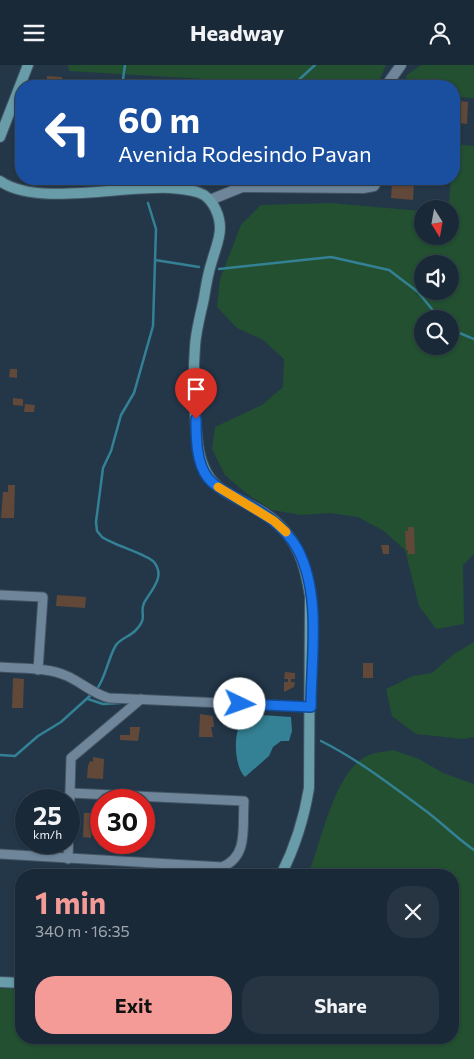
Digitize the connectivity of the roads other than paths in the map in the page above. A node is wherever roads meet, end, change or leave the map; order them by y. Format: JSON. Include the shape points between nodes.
{"nodes":[{"id":1,"x":28,"y":65,"type":"edge"},
{"id":2,"x":401,"y":65,"type":"edge"},
{"id":3,"x":22,"y":80,"type":"edge"},
{"id":4,"x":390,"y":80,"type":"edge"},
{"id":5,"x":15,"y":98,"type":"edge"},
{"id":6,"x":0,"y":137,"type":"edge"},
{"id":7,"x":0,"y":181,"type":"edge"},
{"id":8,"x":375,"y":185,"type":"edge"},
{"id":9,"x":210,"y":200,"type":"junction"},
{"id":10,"x":0,"y":595,"type":"edge"},
{"id":11,"x":0,"y":667,"type":"edge"},
{"id":12,"x":38,"y":670,"type":"junction"},
{"id":13,"x":141,"y":699,"type":"junction"},
{"id":14,"x":311,"y":705,"type":"junction"},
{"id":15,"x":70,"y":789,"type":"edge"},
{"id":16,"x":80,"y":793,"type":"edge"},
{"id":17,"x":0,"y":854,"type":"edge"},
{"id":18,"x":68,"y":854,"type":"edge"},
{"id":19,"x":68,"y":859,"type":"junction"},
{"id":20,"x":284,"y":869,"type":"edge"},
{"id":21,"x":0,"y":982,"type":"edge"},
{"id":22,"x":15,"y":983,"type":"edge"}],
"edges":[{"from":1,"to":3,"type":"main road"},
{"from":2,"to":4,"type":"street"},
{"from":5,"to":6,"type":"main road"},
{"from":7,"to":9,"type":"main road","via":[[12,189],[37,194],[150,187],[195,191]]},
{"from":8,"to":9,"type":"street","via":[[363,188],[242,187]]},
{"from":9,"to":14,"type":"main road","via":[[219,219],[220,237],[211,262],[194,345],[196,437],[202,467],[216,486],[274,521],[297,549],[306,572],[310,596]]},
{"from":10,"to":12,"type":"street","via":[[43,597]]},
{"from":11,"to":12,"type":"street"},
{"from":12,"to":13,"type":"street","via":[[67,676],[101,696]]},
{"from":13,"to":14,"type":"street"},
{"from":13,"to":15,"type":"street","via":[[71,758]]},
{"from":14,"to":20,"type":"main road","via":[[309,788],[298,837]]},
{"from":16,"to":19,"type":"street","via":[[244,801],[241,848],[238,856],[222,867]]},
{"from":17,"to":19,"type":"street"},
{"from":18,"to":19,"type":"street"},
{"from":21,"to":22,"type":"main road"}]}
